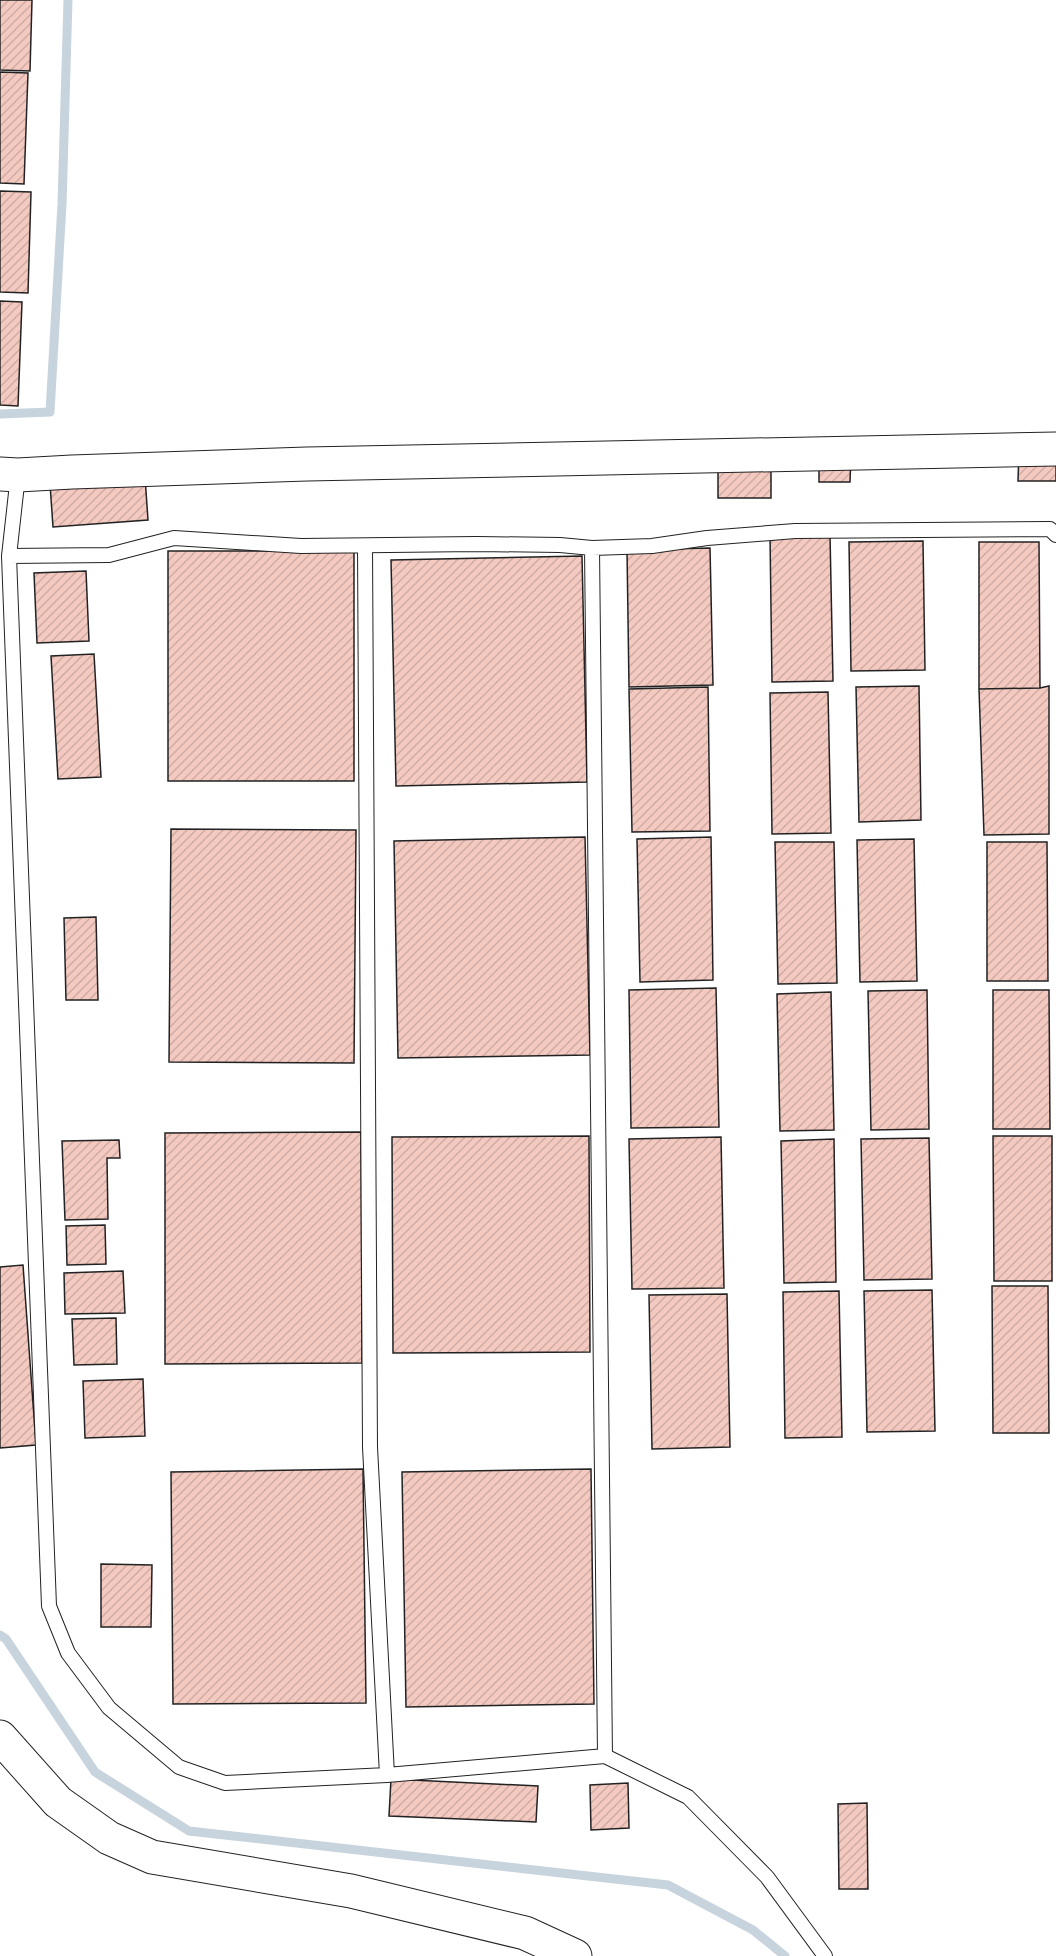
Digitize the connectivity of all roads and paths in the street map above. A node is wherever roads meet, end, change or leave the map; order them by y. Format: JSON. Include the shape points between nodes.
{"nodes":[{"id":1,"x":1056,"y":449,"type":"edge"},
{"id":2,"x":9,"y":475,"type":"edge"},
{"id":3,"x":1056,"y":535,"type":"edge"},
{"id":4,"x":365,"y":546,"type":"junction"},
{"id":5,"x":592,"y":548,"type":"junction"},
{"id":6,"x":9,"y":556,"type":"junction"},
{"id":7,"x":0,"y":1737,"type":"edge"},
{"id":8,"x":605,"y":1756,"type":"junction"},
{"id":9,"x":387,"y":1775,"type":"junction"},
{"id":10,"x":575,"y":1956,"type":"edge"},
{"id":11,"x":825,"y":1956,"type":"edge"}],
"edges":[{"from":1,"to":2,"type":"street","via":[[307,464]]},
{"from":2,"to":6,"type":"lane"},
{"from":3,"to":5,"type":"lane","via":[[1050,529],[795,531],[652,546]]},
{"from":4,"to":5,"type":"lane"},
{"from":4,"to":6,"type":"lane","via":[[174,538],[109,555]]},
{"from":4,"to":9,"type":"lane","via":[[370,1447]]},
{"from":5,"to":8,"type":"lane"},
{"from":6,"to":9,"type":"lane","via":[[49,1606],[68,1653],[109,1708],[179,1767],[225,1784]]},
{"from":7,"to":10,"type":"street","via":[[58,1802],[109,1838],[152,1857],[351,1891],[525,1933]]},
{"from":8,"to":9,"type":"lane"},
{"from":8,"to":11,"type":"lane","via":[[688,1797],[767,1877]]}]}
